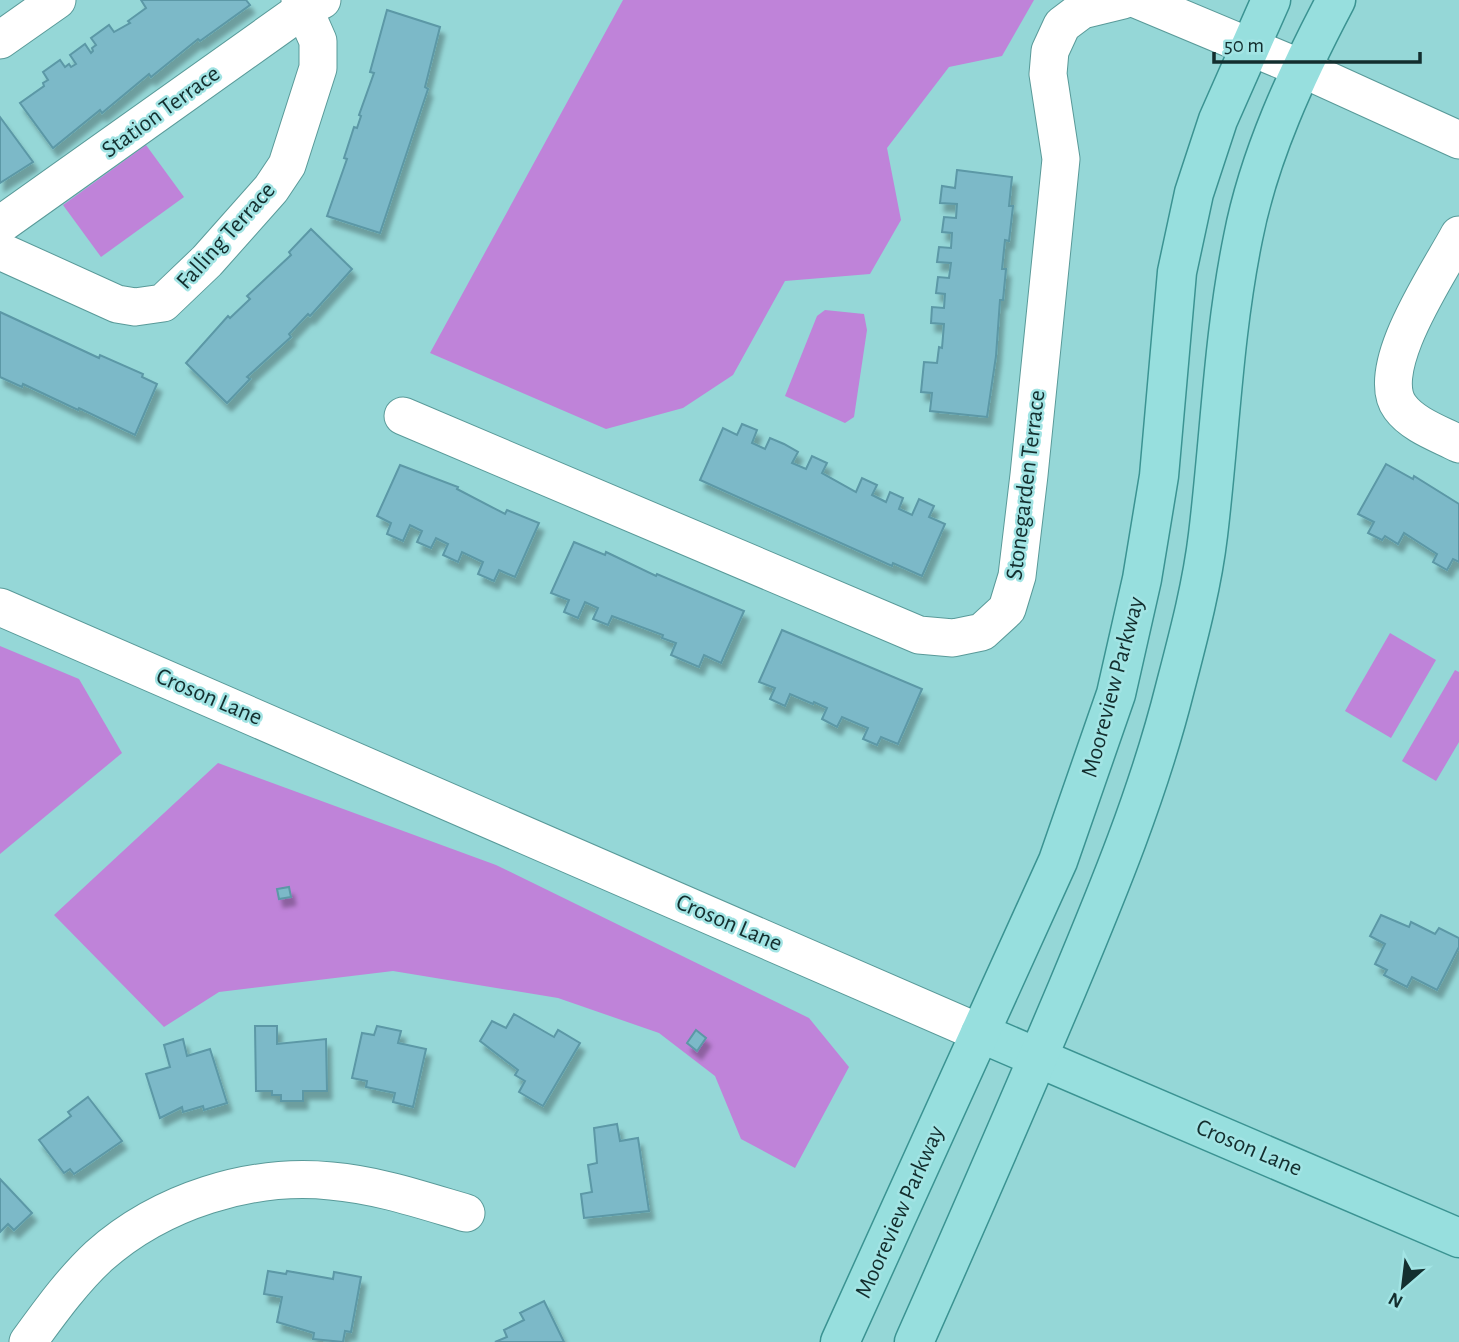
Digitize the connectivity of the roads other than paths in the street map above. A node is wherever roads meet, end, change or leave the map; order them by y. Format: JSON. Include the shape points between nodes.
{"nodes":[{"id":1,"x":57,"y":0,"type":"edge"},
{"id":2,"x":1123,"y":0,"type":"edge"},
{"id":3,"x":1138,"y":0,"type":"edge"},
{"id":4,"x":1271,"y":0,"type":"edge"},
{"id":5,"x":1336,"y":0,"type":"edge"},
{"id":6,"x":309,"y":3,"type":"edge"},
{"id":7,"x":0,"y":40,"type":"edge"},
{"id":8,"x":1248,"y":46,"type":"junction"},
{"id":9,"x":1303,"y":69,"type":"junction"},
{"id":10,"x":1459,"y":140,"type":"edge"},
{"id":11,"x":0,"y":225,"type":"edge"},
{"id":12,"x":1459,"y":235,"type":"edge"},
{"id":13,"x":0,"y":251,"type":"edge"},
{"id":14,"x":403,"y":416,"type":"dead end"},
{"id":15,"x":1459,"y":444,"type":"edge"},
{"id":16,"x":0,"y":607,"type":"edge"},
{"id":17,"x":980,"y":1033,"type":"junction"},
{"id":18,"x":1039,"y":1059,"type":"junction"},
{"id":19,"x":466,"y":1213,"type":"dead end"},
{"id":20,"x":1459,"y":1238,"type":"edge"},
{"id":21,"x":29,"y":1342,"type":"edge"},
{"id":22,"x":840,"y":1342,"type":"edge"},
{"id":23,"x":914,"y":1342,"type":"edge"}],
"edges":[{"from":1,"to":7,"type":"street"},
{"from":2,"to":14,"type":"street","name":"Stonegarden Terrace","via":[[1082,10],[1062,25],[1050,51],[1049,88],[1061,159],[1029,475],[1014,587],[1007,609],[982,632],[953,638],[919,635]]},
{"from":3,"to":8,"type":"street"},
{"from":4,"to":8,"type":"main road","name":"Mooreview Parkway"},
{"from":5,"to":9,"type":"main road"},
{"from":6,"to":11,"type":"street","name":"Station Terrace"},
{"from":6,"to":13,"type":"street","name":"Falling Terrace","via":[[318,41],[318,68],[287,165],[207,261],[163,303],[117,304]]},
{"from":8,"to":9,"type":"street"},
{"from":8,"to":17,"type":"main road","name":"Mooreview Parkway","via":[[1194,193],[1177,272],[1159,476],[1116,694],[1058,861]]},
{"from":9,"to":10,"type":"street"},
{"from":9,"to":18,"type":"main road","via":[[1259,174],[1243,236],[1227,334],[1207,540],[1175,689],[1123,851]]},
{"from":12,"to":15,"type":"street","via":[[1398,348],[1392,388],[1399,407],[1415,421]]},
{"from":16,"to":17,"type":"street","name":"Croson Lane"},
{"from":17,"to":18,"type":"main road","name":"Croson Lane"},
{"from":17,"to":22,"type":"main road","name":"Mooreview Parkway"},
{"from":18,"to":20,"type":"main road","name":"Croson Lane"},
{"from":18,"to":23,"type":"main road"},
{"from":19,"to":21,"type":"street","via":[[383,1189],[334,1181],[270,1181],[233,1188],[185,1203],[99,1256],[59,1299]]}]}
